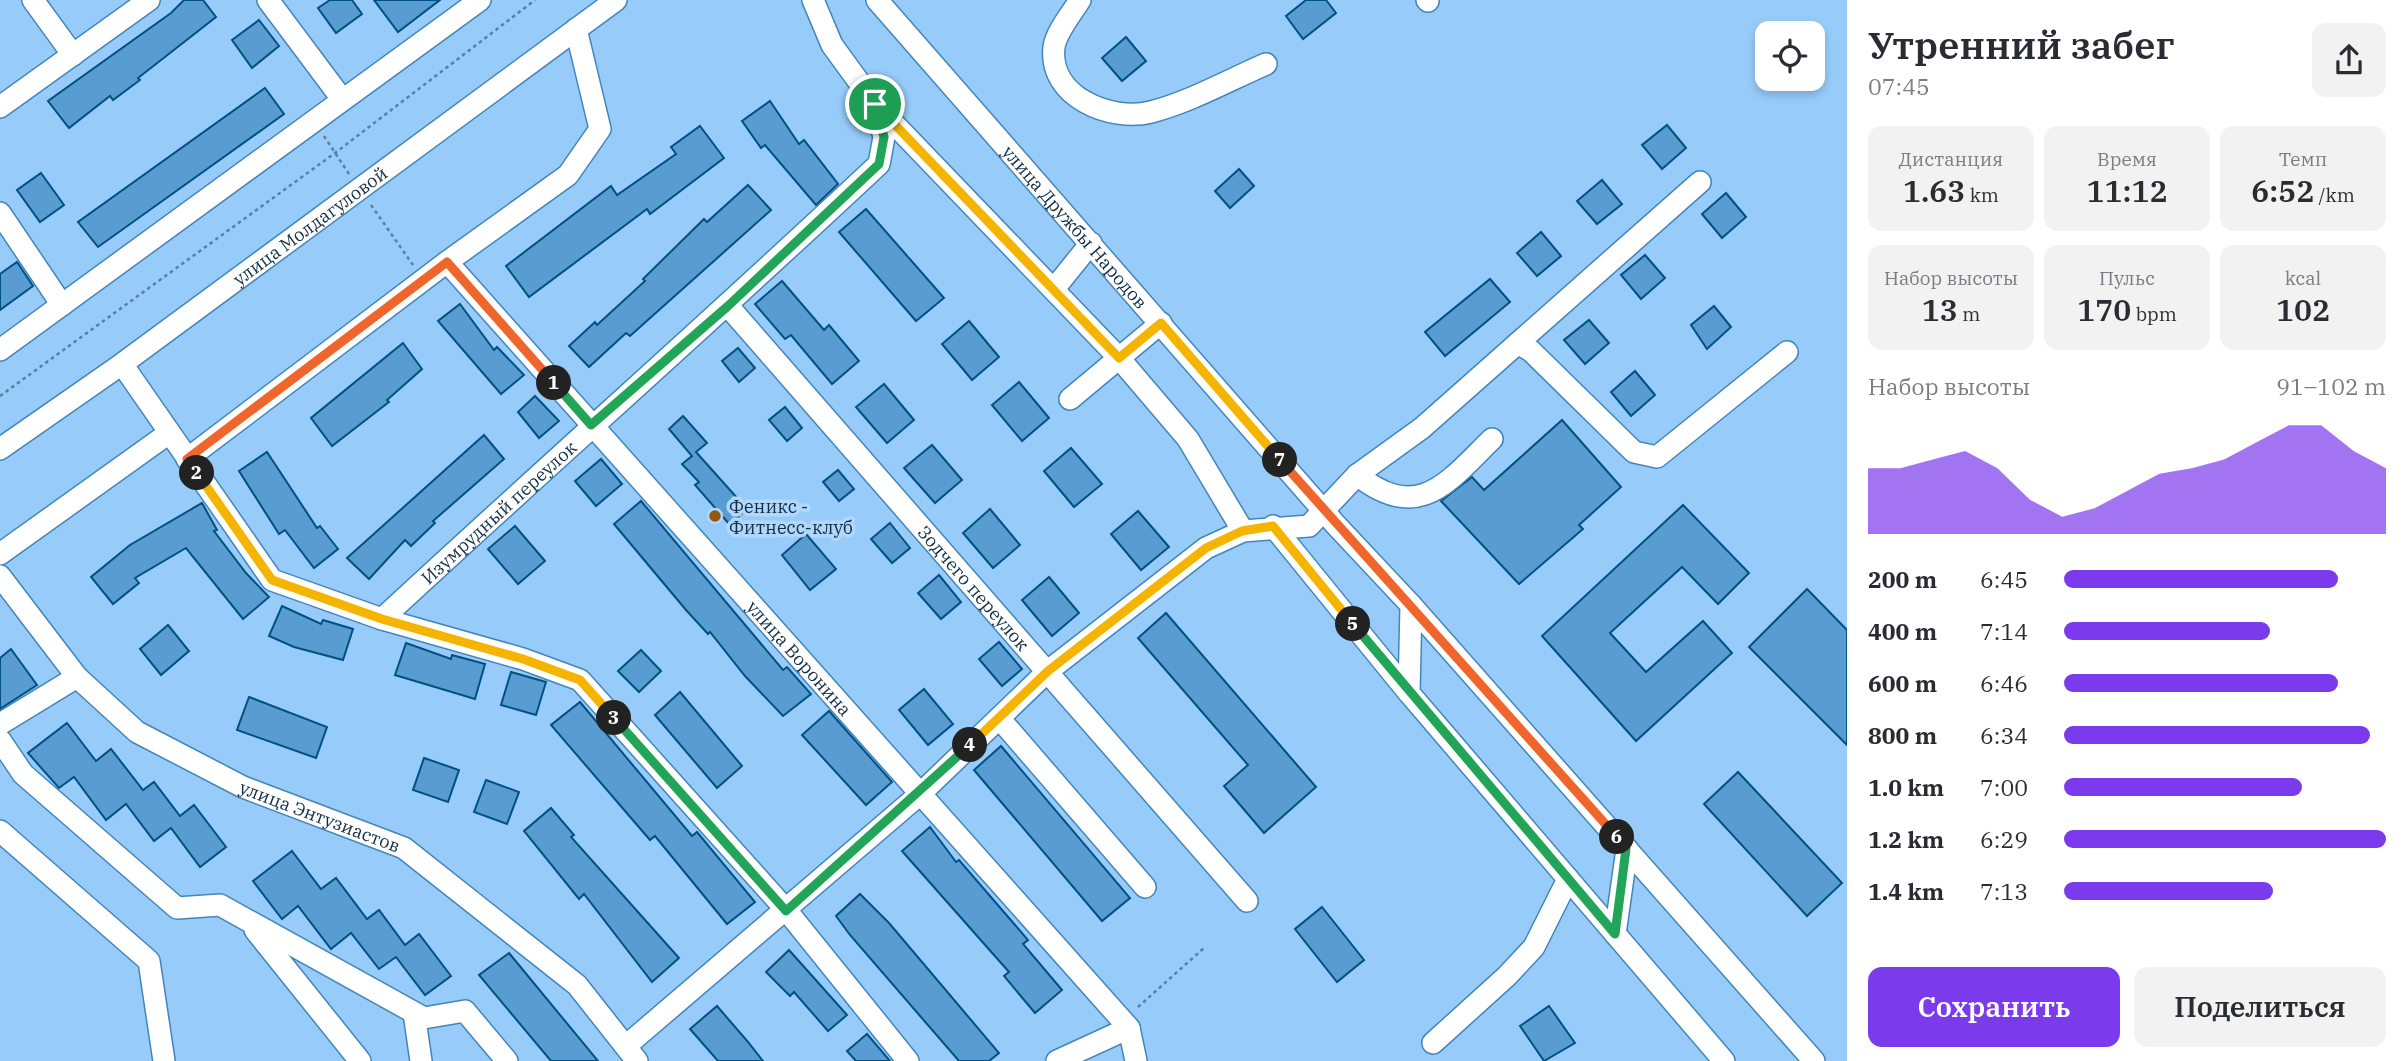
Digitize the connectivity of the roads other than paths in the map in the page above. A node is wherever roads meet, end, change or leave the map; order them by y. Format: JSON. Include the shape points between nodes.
{"nodes":[{"id":1,"x":33,"y":0,"type":"edge"},
{"id":2,"x":149,"y":0,"type":"edge"},
{"id":3,"x":268,"y":0,"type":"edge"},
{"id":4,"x":480,"y":0,"type":"edge"},
{"id":5,"x":616,"y":0,"type":"edge"},
{"id":6,"x":814,"y":0,"type":"edge"},
{"id":7,"x":877,"y":0,"type":"edge"},
{"id":8,"x":1080,"y":0,"type":"edge"},
{"id":9,"x":576,"y":29,"type":"junction"},
{"id":10,"x":73,"y":55,"type":"junction"},
{"id":11,"x":1266,"y":64,"type":"dead end"},
{"id":12,"x":342,"y":99,"type":"junction"},
{"id":13,"x":875,"y":104,"type":"junction"},
{"id":14,"x":0,"y":107,"type":"edge"},
{"id":15,"x":1700,"y":182,"type":"dead end"},
{"id":16,"x":0,"y":213,"type":"edge"},
{"id":17,"x":1091,"y":243,"type":"junction"},
{"id":18,"x":447,"y":262,"type":"junction"},
{"id":19,"x":1054,"y":289,"type":"junction"},
{"id":20,"x":62,"y":305,"type":"junction"},
{"id":21,"x":728,"y":306,"type":"junction"},
{"id":22,"x":1161,"y":323,"type":"junction"},
{"id":23,"x":1518,"y":342,"type":"junction"},
{"id":24,"x":0,"y":350,"type":"edge"},
{"id":25,"x":1787,"y":352,"type":"dead end"},
{"id":26,"x":1119,"y":358,"type":"junction"},
{"id":27,"x":122,"y":364,"type":"junction"},
{"id":28,"x":1069,"y":399,"type":"dead end"},
{"id":29,"x":591,"y":425,"type":"junction"},
{"id":30,"x":169,"y":433,"type":"junction"},
{"id":31,"x":1492,"y":439,"type":"dead end"},
{"id":32,"x":0,"y":449,"type":"edge"},
{"id":33,"x":187,"y":459,"type":"junction"},
{"id":34,"x":1357,"y":475,"type":"junction"},
{"id":35,"x":1322,"y":509,"type":"junction"},
{"id":36,"x":1273,"y":526,"type":"junction"},
{"id":37,"x":1242,"y":531,"type":"junction"},
{"id":38,"x":0,"y":554,"type":"edge"},
{"id":39,"x":0,"y":576,"type":"edge"},
{"id":40,"x":1411,"y":605,"type":"junction"},
{"id":41,"x":382,"y":619,"type":"junction"},
{"id":42,"x":1048,"y":671,"type":"junction"},
{"id":43,"x":77,"y":677,"type":"junction"},
{"id":44,"x":1409,"y":693,"type":"junction"},
{"id":45,"x":999,"y":718,"type":"junction"},
{"id":46,"x":0,"y":724,"type":"edge"},
{"id":47,"x":0,"y":740,"type":"edge"},
{"id":48,"x":919,"y":795,"type":"junction"},
{"id":49,"x":0,"y":831,"type":"edge"},
{"id":50,"x":1626,"y":849,"type":"junction"},
{"id":51,"x":1568,"y":879,"type":"junction"},
{"id":52,"x":1145,"y":887,"type":"dead end"},
{"id":53,"x":1247,"y":901,"type":"dead end"},
{"id":54,"x":786,"y":911,"type":"junction"},
{"id":55,"x":248,"y":920,"type":"junction"},
{"id":56,"x":1615,"y":934,"type":"junction"},
{"id":57,"x":414,"y":1013,"type":"junction"},
{"id":58,"x":1125,"y":1024,"type":"junction"},
{"id":59,"x":1433,"y":1042,"type":"dead end"},
{"id":60,"x":632,"y":1053,"type":"edge"},
{"id":61,"x":164,"y":1061,"type":"edge"},
{"id":62,"x":360,"y":1061,"type":"edge"},
{"id":63,"x":421,"y":1061,"type":"edge"},
{"id":64,"x":507,"y":1061,"type":"edge"},
{"id":65,"x":908,"y":1061,"type":"edge"},
{"id":66,"x":1057,"y":1061,"type":"edge"},
{"id":67,"x":1136,"y":1061,"type":"edge"},
{"id":68,"x":1724,"y":1061,"type":"edge"},
{"id":69,"x":1814,"y":1061,"type":"edge"}],
"edges":[{"from":1,"to":10,"type":"street"},
{"from":2,"to":10,"type":"street"},
{"from":3,"to":12,"type":"street"},
{"from":4,"to":12,"type":"street"},
{"from":5,"to":9,"type":"street","name":"улица Молдагуловой"},
{"from":6,"to":13,"type":"street","via":[[832,45]]},
{"from":7,"to":17,"type":"street","name":"улица Дружбы Народов"},
{"from":8,"to":11,"type":"street","via":[[1054,45],[1055,62],[1077,97],[1100,109],[1118,115],[1150,113]]},
{"from":9,"to":18,"type":"street","via":[[600,129],[568,175]]},
{"from":9,"to":27,"type":"street","name":"улица Молдагуловой"},
{"from":10,"to":14,"type":"street"},
{"from":12,"to":20,"type":"street"},
{"from":13,"to":19,"type":"street"},
{"from":13,"to":21,"type":"street","name":"Изумрудный переулок","via":[[884,137],[879,164]]},
{"from":15,"to":23,"type":"street"},
{"from":16,"to":20,"type":"street"},
{"from":17,"to":19,"type":"street"},
{"from":17,"to":22,"type":"street","name":"улица Дружбы Народов"},
{"from":18,"to":29,"type":"street","name":"улица Воронина"},
{"from":18,"to":33,"type":"street"},
{"from":19,"to":26,"type":"street"},
{"from":20,"to":24,"type":"street"},
{"from":21,"to":29,"type":"street","name":"Изумрудный переулок"},
{"from":21,"to":42,"type":"street","name":"Зодчего переулок"},
{"from":22,"to":26,"type":"street"},
{"from":22,"to":35,"type":"street","name":"улица Дружбы Народов"},
{"from":23,"to":25,"type":"street","via":[[1634,453],[1657,457]]},
{"from":23,"to":34,"type":"street","via":[[1422,428]]},
{"from":26,"to":28,"type":"street"},
{"from":26,"to":37,"type":"street","via":[[1188,439]]},
{"from":27,"to":30,"type":"street"},
{"from":27,"to":32,"type":"street","name":"улица Молдагуловой"},
{"from":29,"to":41,"type":"street","name":"Изумрудный переулок"},
{"from":29,"to":48,"type":"street","name":"улица Воронина"},
{"from":30,"to":33,"type":"street"},
{"from":30,"to":38,"type":"street"},
{"from":31,"to":34,"type":"street","via":[[1441,488],[1415,498],[1377,491]]},
{"from":33,"to":41,"type":"street","via":[[272,580]]},
{"from":34,"to":35,"type":"street"},
{"from":35,"to":36,"type":"street","via":[[1309,526]]},
{"from":35,"to":40,"type":"street","name":"улица Дружбы Народов"},
{"from":36,"to":37,"type":"street"},
{"from":36,"to":44,"type":"street"},
{"from":37,"to":42,"type":"street","via":[[1206,548]]},
{"from":39,"to":43,"type":"street","name":"улица Энтузиастов"},
{"from":40,"to":44,"type":"street"},
{"from":40,"to":50,"type":"street","name":"улица Дружбы Народов"},
{"from":41,"to":54,"type":"street","via":[[580,680]]},
{"from":42,"to":45,"type":"street"},
{"from":42,"to":53,"type":"street","name":"Зодчего переулок"},
{"from":43,"to":46,"type":"street"},
{"from":43,"to":60,"type":"street","name":"улица Энтузиастов","via":[[137,732],[243,787],[404,848],[577,985]]},
{"from":44,"to":51,"type":"street"},
{"from":45,"to":48,"type":"street"},
{"from":45,"to":52,"type":"street"},
{"from":47,"to":55,"type":"street","via":[[23,774],[177,908],[220,905]]},
{"from":48,"to":54,"type":"street"},
{"from":48,"to":58,"type":"street","name":"улица Воронина"},
{"from":49,"to":61,"type":"street","via":[[149,961]]},
{"from":50,"to":56,"type":"street"},
{"from":50,"to":69,"type":"street","name":"улица Дружбы Народов"},
{"from":51,"to":56,"type":"street"},
{"from":51,"to":59,"type":"street","via":[[1534,947]]},
{"from":54,"to":60,"type":"street"},
{"from":54,"to":65,"type":"street"},
{"from":55,"to":57,"type":"street"},
{"from":55,"to":62,"type":"street"},
{"from":56,"to":68,"type":"street"},
{"from":57,"to":63,"type":"street"},
{"from":57,"to":64,"type":"street","via":[[424,1018],[465,1011]]},
{"from":58,"to":66,"type":"street"},
{"from":58,"to":67,"type":"street","name":"улица Воронина"}]}
